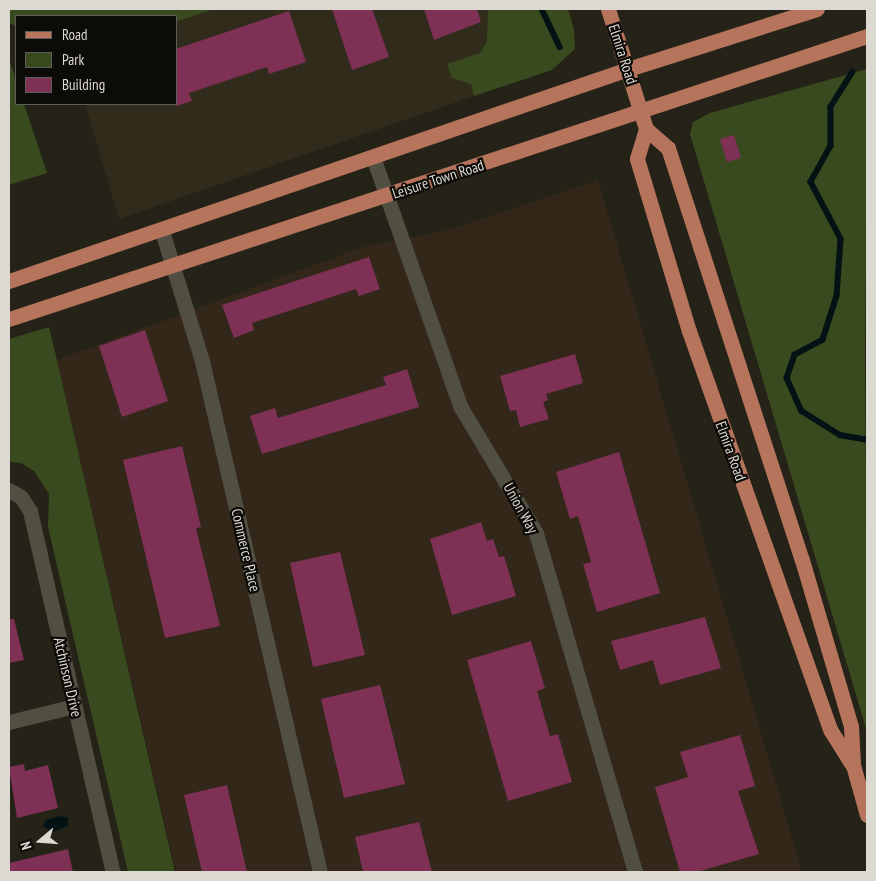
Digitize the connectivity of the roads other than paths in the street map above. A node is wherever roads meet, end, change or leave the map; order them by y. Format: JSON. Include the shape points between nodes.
{"nodes":[{"id":1,"x":608,"y":9,"type":"edge"},
{"id":2,"x":817,"y":9,"type":"edge"},
{"id":3,"x":867,"y":36,"type":"edge"},
{"id":4,"x":628,"y":69,"type":"junction"},
{"id":5,"x":641,"y":111,"type":"junction"},
{"id":6,"x":646,"y":129,"type":"junction"},
{"id":7,"x":373,"y":157,"type":"junction"},
{"id":8,"x":387,"y":196,"type":"junction"},
{"id":9,"x":162,"y":231,"type":"junction"},
{"id":10,"x":174,"y":266,"type":"junction"},
{"id":11,"x":9,"y":281,"type":"edge"},
{"id":12,"x":9,"y":319,"type":"edge"},
{"id":13,"x":9,"y":490,"type":"edge"},
{"id":14,"x":74,"y":706,"type":"junction"},
{"id":15,"x":9,"y":722,"type":"edge"},
{"id":16,"x":853,"y":765,"type":"junction"},
{"id":17,"x":867,"y":815,"type":"edge"},
{"id":18,"x":113,"y":872,"type":"edge"},
{"id":19,"x":320,"y":872,"type":"edge"},
{"id":20,"x":635,"y":872,"type":"edge"}],
"edges":[{"from":1,"to":4,"type":"main road","name":"Elmira Road"},
{"from":2,"to":4,"type":"main road"},
{"from":3,"to":5,"type":"main road","name":"Leisure Town Road"},
{"from":4,"to":5,"type":"main road","name":"Elmira Road"},
{"from":4,"to":7,"type":"main road"},
{"from":5,"to":6,"type":"main road","name":"Elmira Road"},
{"from":5,"to":8,"type":"main road","name":"Leisure Town Road"},
{"from":6,"to":16,"type":"main road","name":"Elmira Road","via":[[668,148],[800,551],[851,726]]},
{"from":6,"to":16,"type":"main road","name":"Elmira Road","via":[[638,159],[689,331],[832,731]]},
{"from":7,"to":8,"type":"street","name":"Union Way"},
{"from":7,"to":9,"type":"main road"},
{"from":8,"to":10,"type":"main road","name":"Leisure Town Road"},
{"from":8,"to":20,"type":"street","name":"Union Way","via":[[460,406],[536,533]]},
{"from":9,"to":10,"type":"street","name":"Commerce Place"},
{"from":9,"to":11,"type":"main road"},
{"from":10,"to":12,"type":"main road","name":"Leisure Town Road"},
{"from":10,"to":19,"type":"street","name":"Commerce Place","via":[[214,414]]},
{"from":13,"to":14,"type":"street","name":"Atchinson Drive","via":[[20,497],[30,511]]},
{"from":14,"to":15,"type":"street"},
{"from":14,"to":18,"type":"street","name":"Atchinson Drive"},
{"from":16,"to":17,"type":"main road","name":"Elmira Road"}]}
